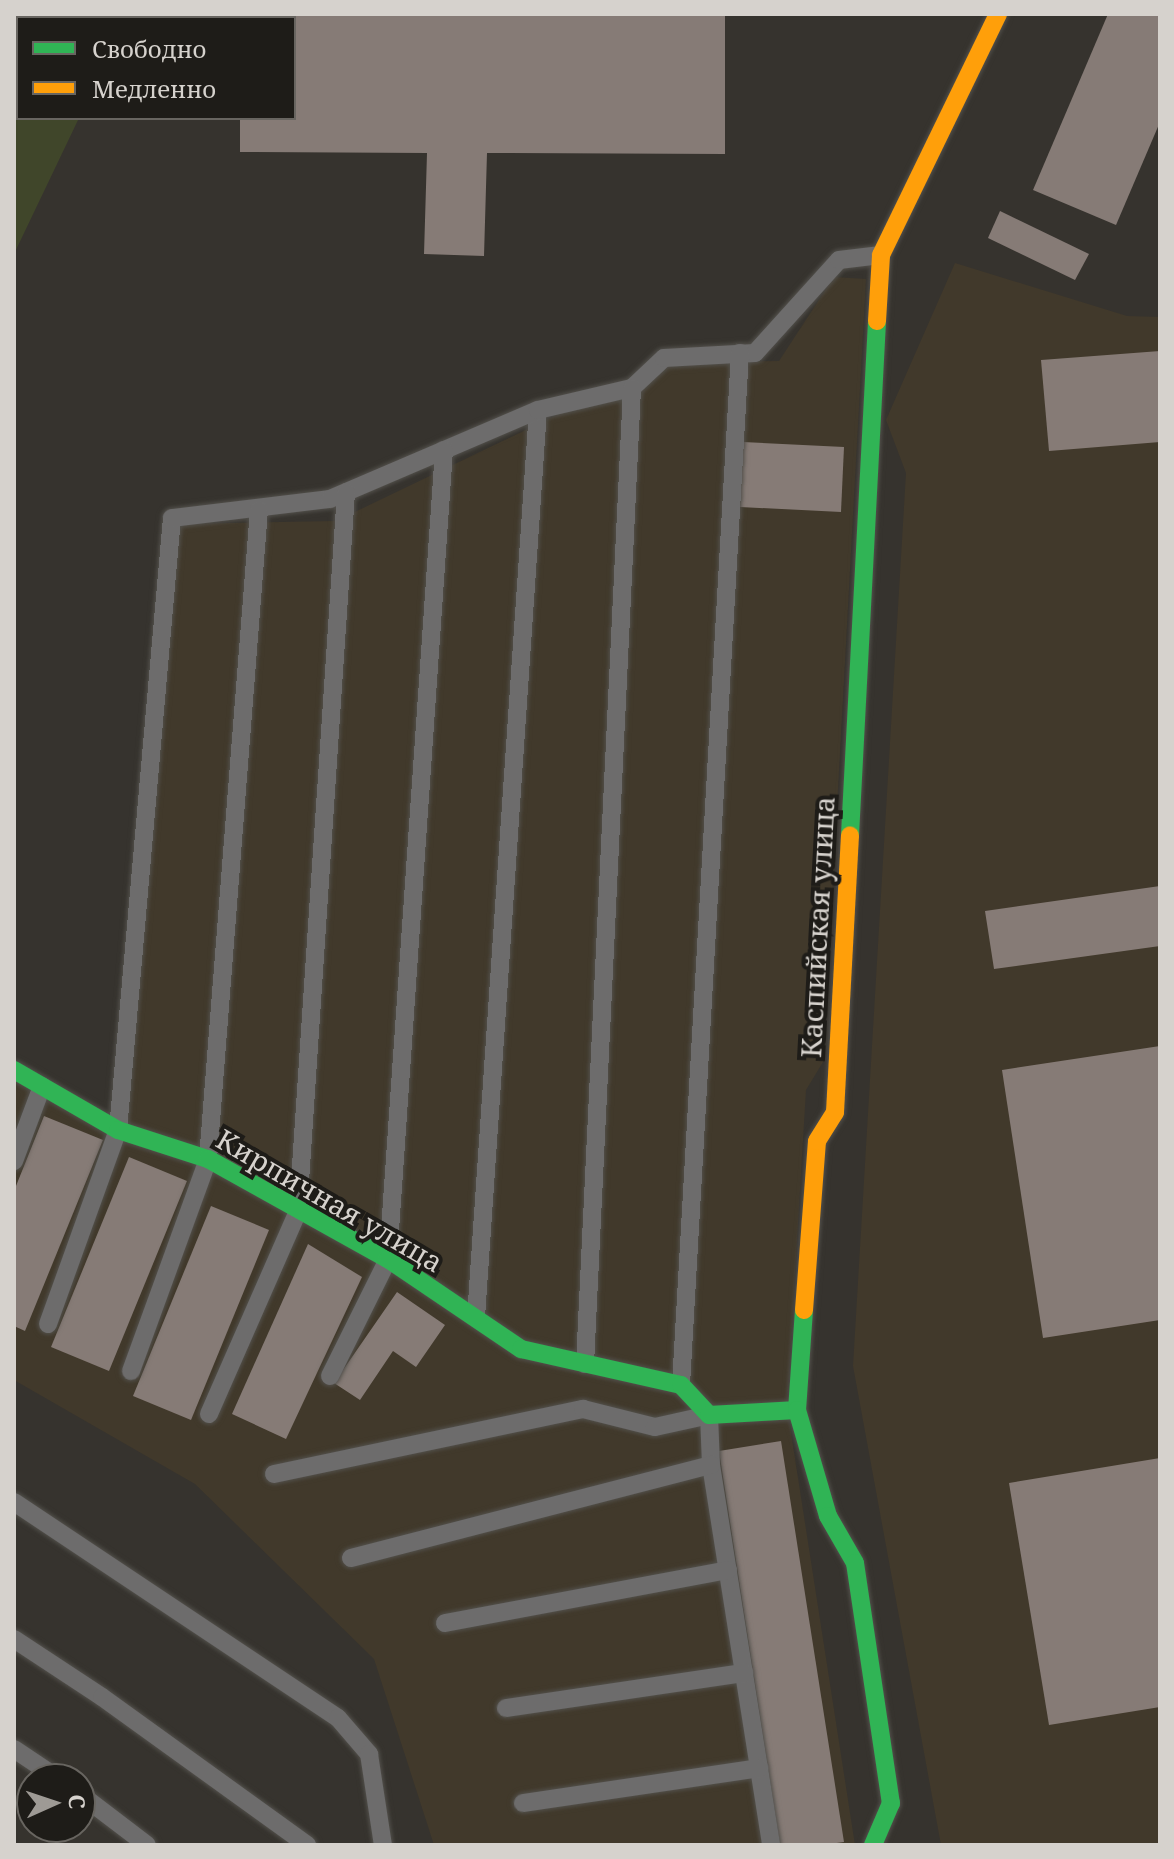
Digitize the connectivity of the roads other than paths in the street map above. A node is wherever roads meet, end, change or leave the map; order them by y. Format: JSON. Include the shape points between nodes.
{"nodes":[{"id":1,"x":998,"y":14,"type":"edge"},
{"id":2,"x":881,"y":255,"type":"junction"},
{"id":3,"x":740,"y":353,"type":"junction"},
{"id":4,"x":632,"y":388,"type":"junction"},
{"id":5,"x":538,"y":410,"type":"junction"},
{"id":6,"x":444,"y":450,"type":"junction"},
{"id":7,"x":346,"y":493,"type":"junction"},
{"id":8,"x":259,"y":510,"type":"junction"},
{"id":9,"x":14,"y":1070,"type":"edge"},
{"id":10,"x":42,"y":1086,"type":"junction"},
{"id":11,"x":118,"y":1130,"type":"junction"},
{"id":12,"x":208,"y":1159,"type":"junction"},
{"id":13,"x":14,"y":1161,"type":"edge"},
{"id":14,"x":298,"y":1211,"type":"junction"},
{"id":15,"x":388,"y":1259,"type":"junction"},
{"id":16,"x":475,"y":1321,"type":"junction"},
{"id":17,"x":48,"y":1324,"type":"dead end"},
{"id":18,"x":585,"y":1365,"type":"junction"},
{"id":19,"x":131,"y":1371,"type":"dead end"},
{"id":20,"x":330,"y":1376,"type":"dead end"},
{"id":21,"x":681,"y":1385,"type":"junction"},
{"id":22,"x":797,"y":1410,"type":"junction"},
{"id":23,"x":209,"y":1414,"type":"dead end"},
{"id":24,"x":709,"y":1415,"type":"junction"},
{"id":25,"x":711,"y":1465,"type":"junction"},
{"id":26,"x":274,"y":1474,"type":"dead end"},
{"id":27,"x":14,"y":1502,"type":"edge"},
{"id":28,"x":351,"y":1558,"type":"dead end"},
{"id":29,"x":728,"y":1570,"type":"junction"},
{"id":30,"x":445,"y":1623,"type":"dead end"},
{"id":31,"x":14,"y":1639,"type":"edge"},
{"id":32,"x":744,"y":1673,"type":"junction"},
{"id":33,"x":506,"y":1708,"type":"dead end"},
{"id":34,"x":14,"y":1749,"type":"edge"},
{"id":35,"x":35,"y":1763,"type":"edge"},
{"id":36,"x":759,"y":1768,"type":"junction"},
{"id":37,"x":523,"y":1803,"type":"dead end"},
{"id":38,"x":96,"y":1806,"type":"edge"},
{"id":39,"x":147,"y":1845,"type":"edge"},
{"id":40,"x":307,"y":1845,"type":"edge"},
{"id":41,"x":383,"y":1845,"type":"edge"},
{"id":42,"x":771,"y":1845,"type":"edge"},
{"id":43,"x":873,"y":1845,"type":"edge"}],
"edges":[{"from":1,"to":2,"type":"street","name":"Каспийская улица"},
{"from":2,"to":3,"type":"lane","via":[[839,260],[755,353]]},
{"from":2,"to":22,"type":"street","name":"Каспийская улица","via":[[835,1112],[817,1141]]},
{"from":3,"to":4,"type":"lane","via":[[664,358]]},
{"from":3,"to":21,"type":"lane"},
{"from":4,"to":5,"type":"lane"},
{"from":4,"to":18,"type":"lane"},
{"from":5,"to":6,"type":"lane"},
{"from":5,"to":16,"type":"lane"},
{"from":6,"to":7,"type":"lane"},
{"from":6,"to":15,"type":"lane"},
{"from":7,"to":8,"type":"lane"},
{"from":7,"to":14,"type":"lane"},
{"from":8,"to":11,"type":"lane","via":[[172,518]]},
{"from":8,"to":12,"type":"lane"},
{"from":9,"to":10,"type":"street","name":"Кирпичная улица"},
{"from":10,"to":11,"type":"street","name":"Кирпичная улица"},
{"from":10,"to":13,"type":"lane"},
{"from":11,"to":12,"type":"street","name":"Кирпичная улица"},
{"from":11,"to":17,"type":"lane"},
{"from":12,"to":14,"type":"street","name":"Кирпичная улица"},
{"from":12,"to":19,"type":"lane"},
{"from":14,"to":15,"type":"street","name":"Кирпичная улица"},
{"from":14,"to":23,"type":"lane"},
{"from":15,"to":16,"type":"street","name":"Кирпичная улица"},
{"from":15,"to":20,"type":"lane"},
{"from":16,"to":18,"type":"street","name":"Кирпичная улица","via":[[521,1349]]},
{"from":18,"to":21,"type":"street","name":"Кирпичная улица"},
{"from":21,"to":24,"type":"street"},
{"from":22,"to":24,"type":"street"},
{"from":22,"to":43,"type":"street","name":"Каспийская улица","via":[[828,1516],[855,1563],[891,1803]]},
{"from":24,"to":25,"type":"lane"},
{"from":24,"to":26,"type":"lane","via":[[655,1427],[583,1409]]},
{"from":25,"to":28,"type":"lane"},
{"from":25,"to":29,"type":"lane"},
{"from":27,"to":41,"type":"lane","via":[[338,1718],[369,1754]]},
{"from":29,"to":30,"type":"lane"},
{"from":29,"to":32,"type":"lane"},
{"from":31,"to":40,"type":"lane"},
{"from":32,"to":33,"type":"lane"},
{"from":32,"to":36,"type":"lane"},
{"from":34,"to":35,"type":"lane"},
{"from":36,"to":37,"type":"lane"},
{"from":36,"to":42,"type":"lane"},
{"from":38,"to":39,"type":"lane"}]}
